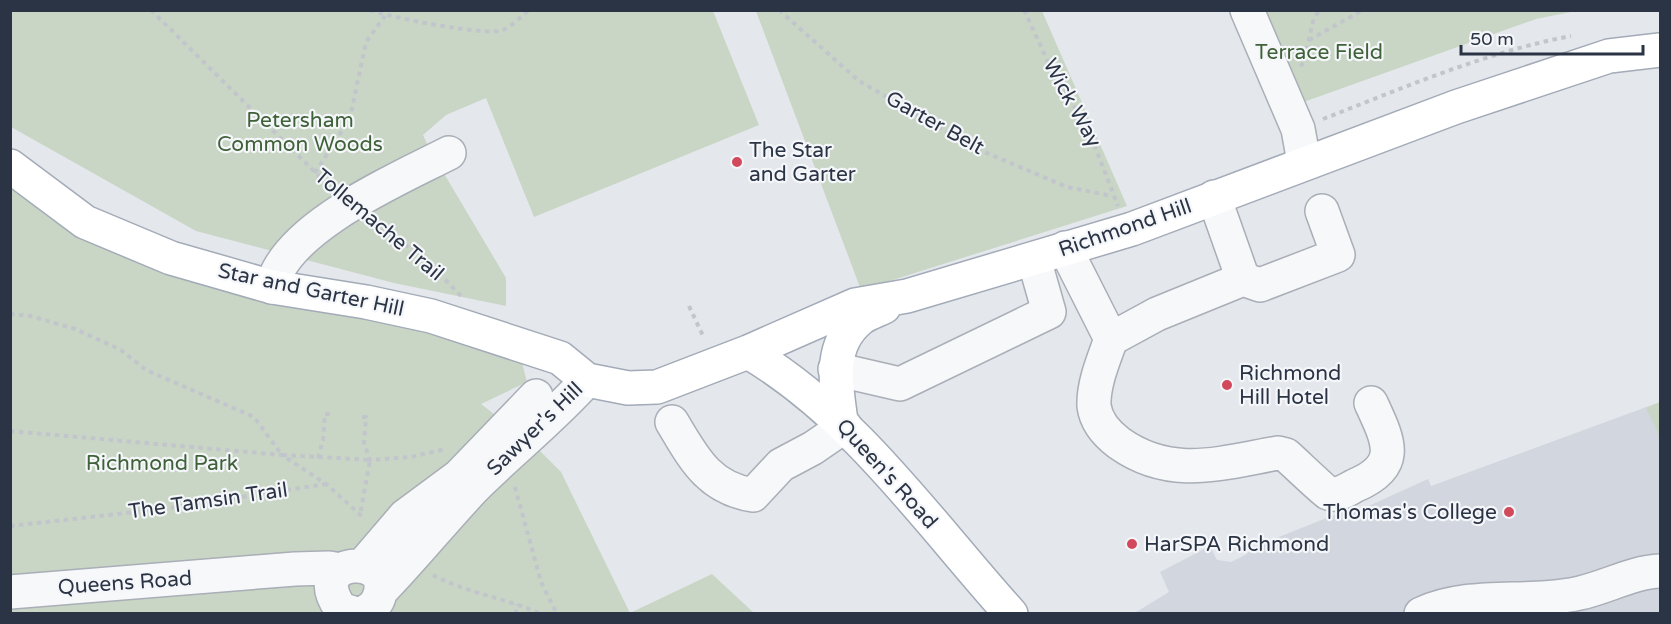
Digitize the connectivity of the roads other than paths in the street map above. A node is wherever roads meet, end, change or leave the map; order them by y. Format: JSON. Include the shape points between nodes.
{"nodes":[{"id":1,"x":1247,"y":10,"type":"edge"},
{"id":2,"x":1660,"y":50,"type":"edge"},
{"id":3,"x":448,"y":153,"type":"dead end"},
{"id":4,"x":1304,"y":162,"type":"junction"},
{"id":5,"x":10,"y":166,"type":"edge"},
{"id":6,"x":1214,"y":197,"type":"junction"},
{"id":7,"x":1322,"y":212,"type":"dead end"},
{"id":8,"x":1065,"y":248,"type":"junction"},
{"id":9,"x":1034,"y":259,"type":"junction"},
{"id":10,"x":1243,"y":279,"type":"junction"},
{"id":11,"x":272,"y":286,"type":"junction"},
{"id":12,"x":907,"y":296,"type":"junction"},
{"id":13,"x":1111,"y":339,"type":"junction"},
{"id":14,"x":748,"y":352,"type":"junction"},
{"id":15,"x":835,"y":369,"type":"junction"},
{"id":16,"x":587,"y":380,"type":"junction"},
{"id":17,"x":1371,"y":403,"type":"dead end"},
{"id":18,"x":672,"y":422,"type":"dead end"},
{"id":19,"x":843,"y":423,"type":"junction"},
{"id":20,"x":1660,"y":571,"type":"edge"},
{"id":21,"x":10,"y":592,"type":"edge"},
{"id":22,"x":353,"y":599,"type":"edge"},
{"id":23,"x":1011,"y":614,"type":"edge"},
{"id":24,"x":1421,"y":614,"type":"edge"}],
"edges":[{"from":1,"to":4,"type":"street","via":[[1298,129]]},
{"from":2,"to":4,"type":"main road","name":"Richmond Hill","via":[[1609,56]]},
{"from":3,"to":11,"type":"street","via":[[322,222],[275,270]]},
{"from":4,"to":6,"type":"main road","name":"Richmond Hill"},
{"from":5,"to":11,"type":"main road","name":"Star and Garter Hill","via":[[86,222],[171,258]]},
{"from":6,"to":8,"type":"main road","name":"Richmond Hill","via":[[1132,229]]},
{"from":6,"to":10,"type":"street"},
{"from":7,"to":10,"type":"street","via":[[1338,255],[1260,285]]},
{"from":8,"to":9,"type":"main road","name":"Richmond Hill"},
{"from":8,"to":13,"type":"street"},
{"from":9,"to":12,"type":"main road","name":"Richmond Hill"},
{"from":9,"to":15,"type":"street","via":[[1048,312],[900,384]]},
{"from":10,"to":13,"type":"street","via":[[1157,314]]},
{"from":11,"to":16,"type":"main road","name":"Star and Garter Hill","via":[[432,316],[561,358]]},
{"from":12,"to":14,"type":"main road","name":"Richmond Hill","via":[[855,305]]},
{"from":12,"to":15,"type":"main road","via":[[859,320],[839,346]]},
{"from":13,"to":17,"type":"street","via":[[1095,392],[1094,407],[1100,424],[1125,447],[1158,463],[1208,466],[1286,454],[1328,492],[1337,494],[1365,482],[1386,463],[1389,450]]},
{"from":14,"to":16,"type":"main road","name":"Richmond Hill","via":[[657,387],[628,388]]},
{"from":14,"to":19,"type":"main road","name":"Queen's Road"},
{"from":15,"to":19,"type":"main road"},
{"from":16,"to":22,"type":"street","name":"Sawyer's Hill"},
{"from":16,"to":22,"type":"street","name":"Sawyer's Hill","via":[[508,405],[494,414],[387,537]]},
{"from":18,"to":19,"type":"street","via":[[700,467],[723,484],[753,495],[781,465],[813,448]]},
{"from":19,"to":23,"type":"main road","name":"Queen's Road"},
{"from":20,"to":24,"type":"street","via":[[1645,572],[1581,593],[1519,601],[1466,601]]},
{"from":21,"to":22,"type":"street","name":"Queens Road","via":[[240,576],[322,597]]}]}
